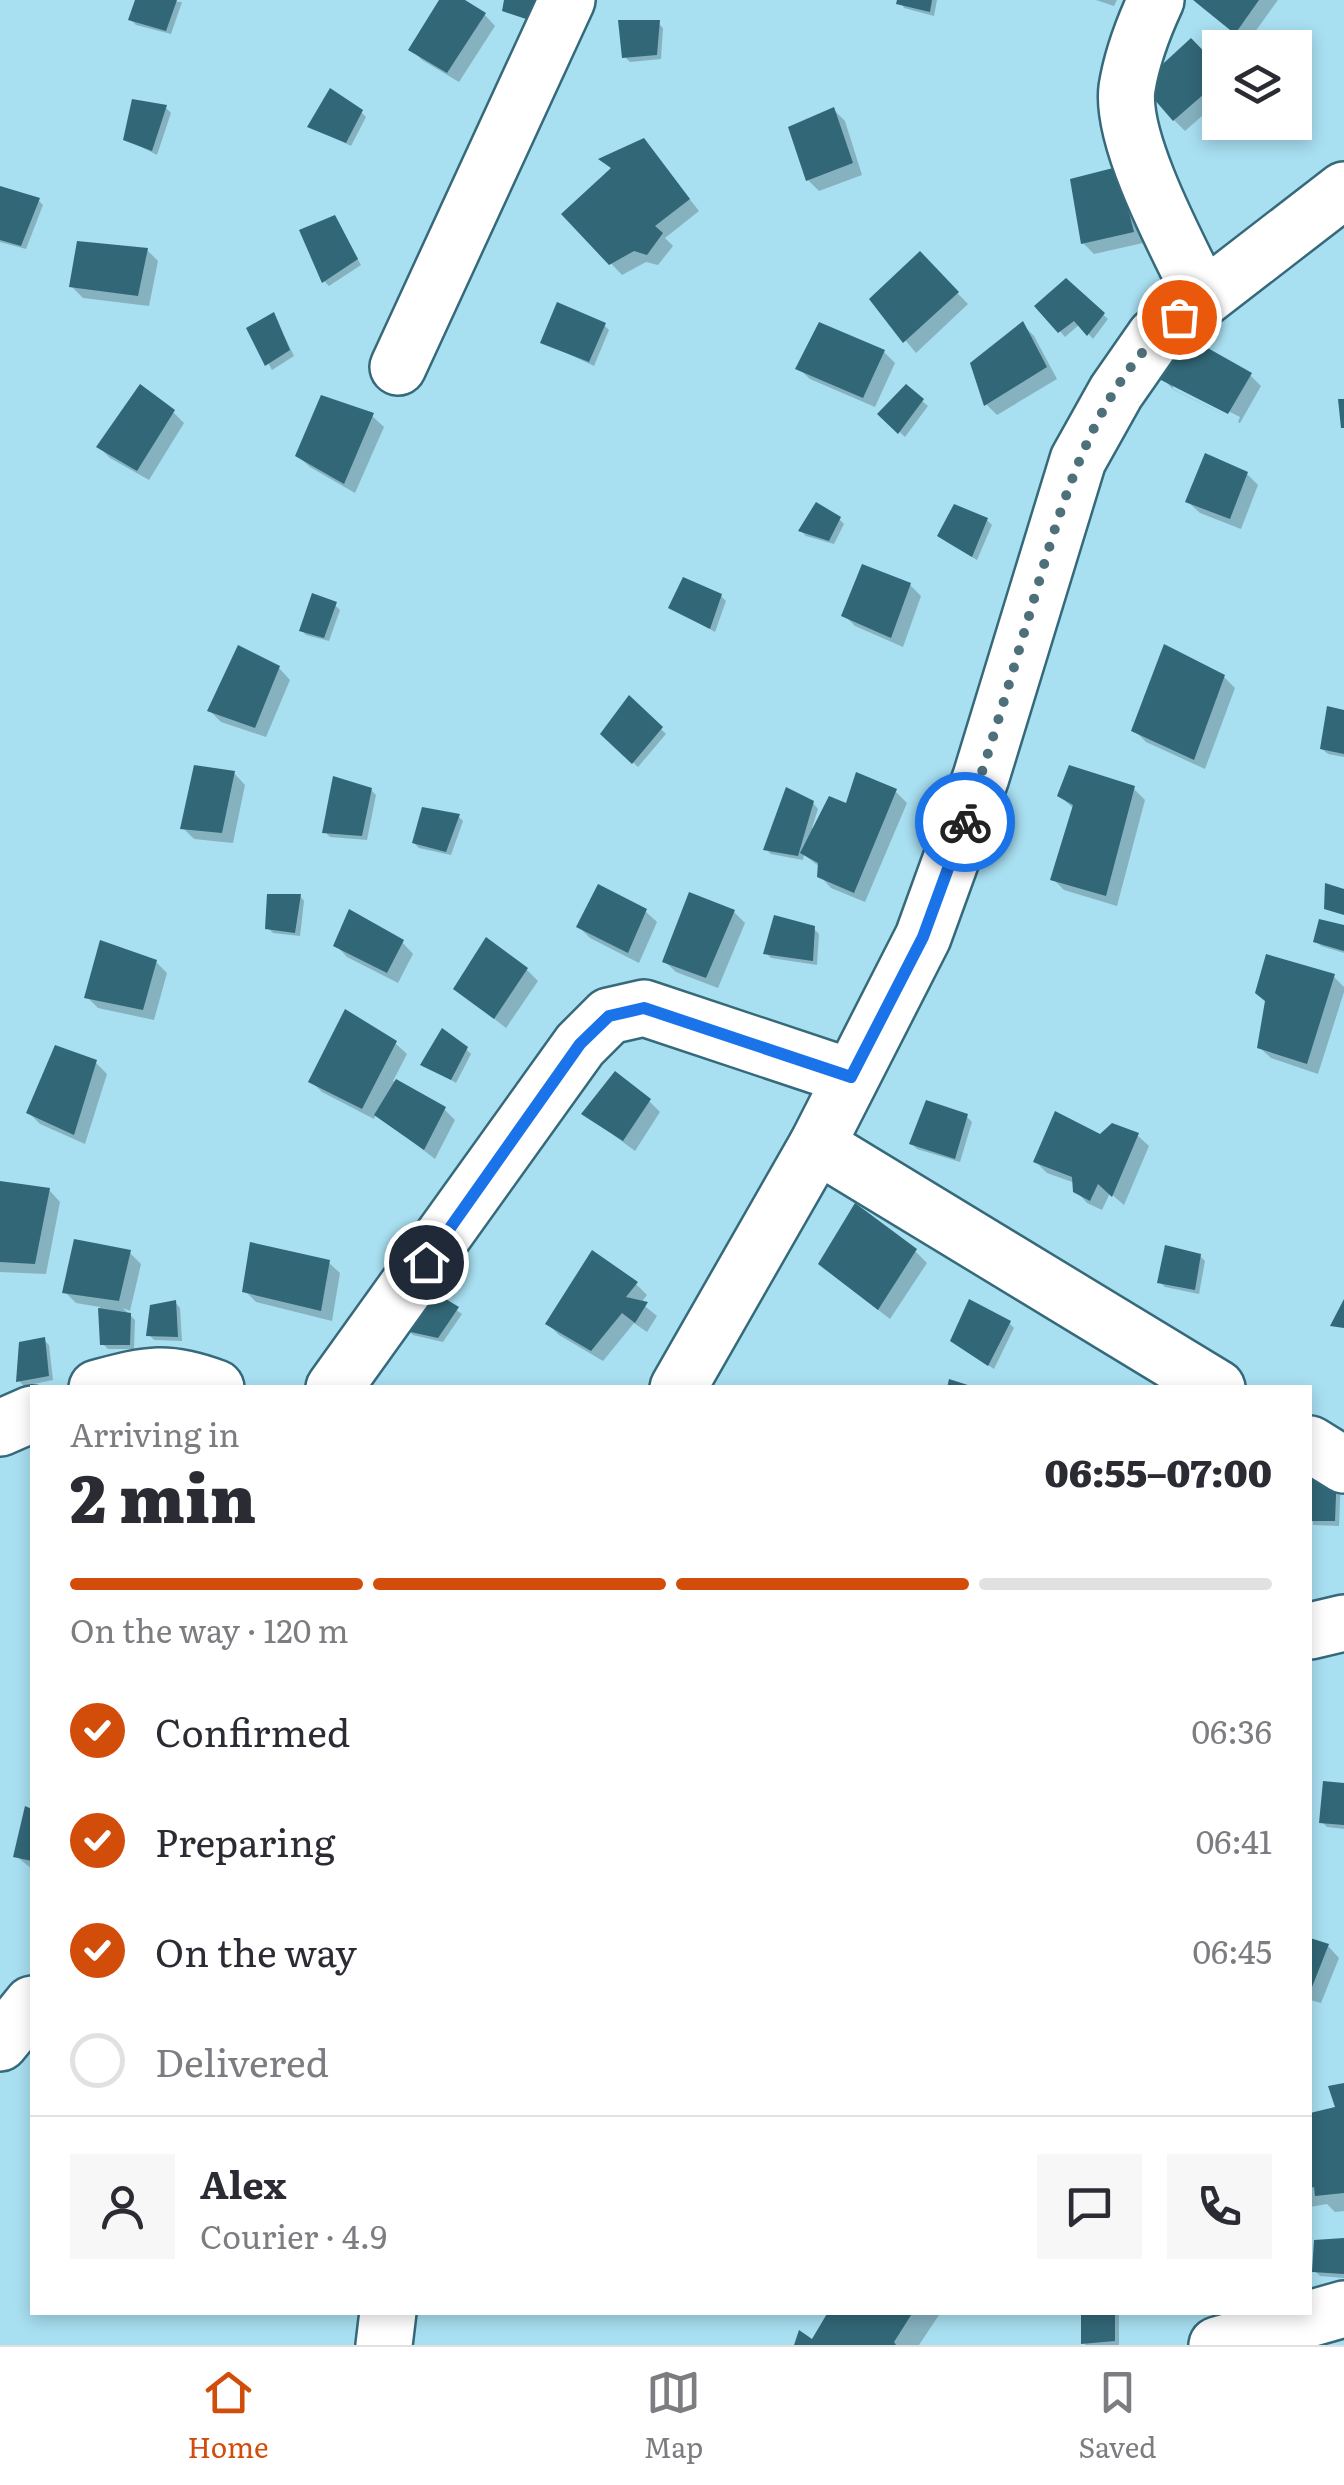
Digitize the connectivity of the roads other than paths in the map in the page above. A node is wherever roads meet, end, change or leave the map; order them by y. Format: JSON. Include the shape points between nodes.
{"nodes":[{"id":1,"x":568,"y":0,"type":"edge"},
{"id":2,"x":1156,"y":0,"type":"edge"},
{"id":3,"x":1344,"y":190,"type":"edge"},
{"id":4,"x":1203,"y":298,"type":"junction"},
{"id":5,"x":398,"y":368,"type":"dead end"},
{"id":6,"x":851,"y":1077,"type":"junction"},
{"id":7,"x":816,"y":1145,"type":"junction"},
{"id":8,"x":109,"y":1385,"type":"edge"},
{"id":9,"x":209,"y":1385,"type":"edge"},
{"id":10,"x":336,"y":1385,"type":"edge"},
{"id":11,"x":680,"y":1385,"type":"edge"},
{"id":12,"x":1212,"y":1385,"type":"edge"},
{"id":13,"x":30,"y":1415,"type":"edge"},
{"id":14,"x":0,"y":1428,"type":"edge"},
{"id":15,"x":1312,"y":1445,"type":"edge"},
{"id":16,"x":1344,"y":1464,"type":"edge"},
{"id":17,"x":1344,"y":1623,"type":"edge"},
{"id":18,"x":1312,"y":1631,"type":"edge"},
{"id":19,"x":30,"y":2006,"type":"edge"},
{"id":20,"x":0,"y":2043,"type":"edge"},
{"id":21,"x":1344,"y":2309,"type":"edge"},
{"id":22,"x":388,"y":2315,"type":"edge"},
{"id":23,"x":384,"y":2345,"type":"edge"},
{"id":24,"x":1216,"y":2345,"type":"edge"}],
"edges":[{"from":1,"to":5,"type":"street"},
{"from":2,"to":4,"type":"street","via":[[1126,92],[1136,146]]},
{"from":3,"to":4,"type":"street"},
{"from":4,"to":6,"type":"street","via":[[1155,336],[1078,460],[982,776],[923,937]]},
{"from":6,"to":7,"type":"street"},
{"from":6,"to":10,"type":"street","via":[[644,1008],[609,1016],[580,1044]]},
{"from":7,"to":11,"type":"street"},
{"from":7,"to":12,"type":"street"},
{"from":8,"to":9,"type":"street","via":[[152,1374]]},
{"from":13,"to":14,"type":"street"},
{"from":15,"to":16,"type":"street"},
{"from":17,"to":18,"type":"street"},
{"from":19,"to":20,"type":"street"},
{"from":21,"to":24,"type":"street"},
{"from":22,"to":23,"type":"street"}]}
